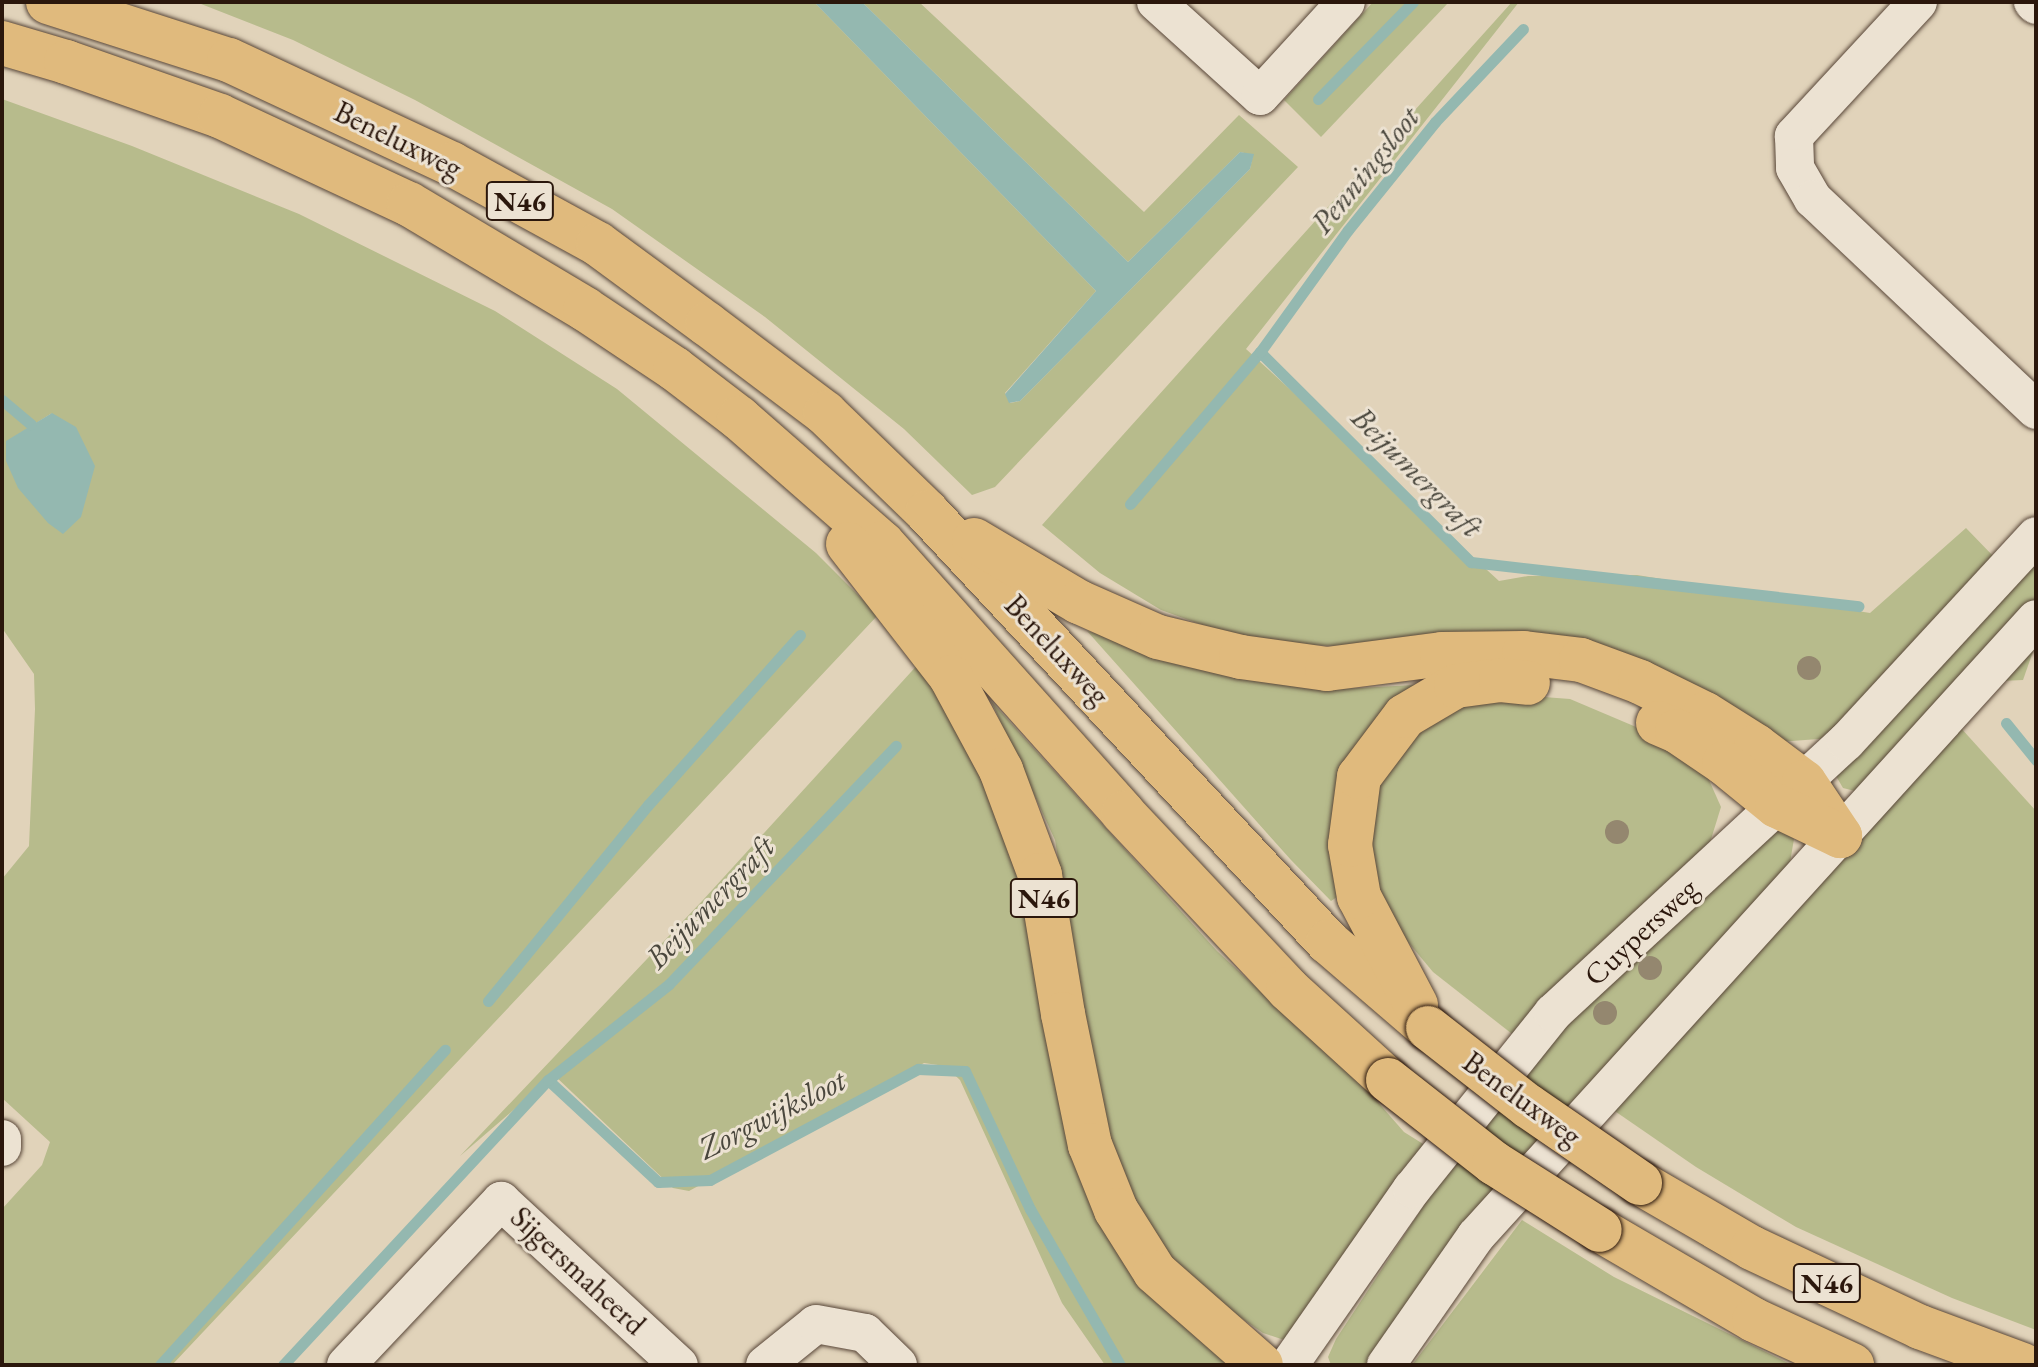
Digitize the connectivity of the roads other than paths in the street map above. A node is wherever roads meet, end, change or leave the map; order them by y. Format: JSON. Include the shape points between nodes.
{"nodes":[{"id":1,"x":48,"y":2,"type":"edge"},
{"id":2,"x":1156,"y":2,"type":"edge"},
{"id":3,"x":1346,"y":2,"type":"edge"},
{"id":4,"x":1918,"y":2,"type":"edge"},
{"id":5,"x":2,"y":43,"type":"edge"},
{"id":6,"x":2036,"y":410,"type":"edge"},
{"id":7,"x":770,"y":444,"type":"junction"},
{"id":8,"x":927,"y":512,"type":"junction"},
{"id":9,"x":2036,"y":536,"type":"edge"},
{"id":10,"x":2036,"y":619,"type":"edge"},
{"id":11,"x":1790,"y":794,"type":"junction"},
{"id":12,"x":1840,"y":836,"type":"junction"},
{"id":13,"x":1428,"y":1028,"type":"junction"},
{"id":14,"x":2,"y":1139,"type":"edge"},
{"id":15,"x":2,"y":1147,"type":"edge"},
{"id":16,"x":346,"y":1365,"type":"edge"},
{"id":17,"x":679,"y":1365,"type":"edge"},
{"id":18,"x":765,"y":1365,"type":"edge"},
{"id":19,"x":898,"y":1365,"type":"edge"},
{"id":20,"x":1261,"y":1365,"type":"edge"},
{"id":21,"x":1289,"y":1365,"type":"edge"},
{"id":22,"x":1386,"y":1365,"type":"edge"},
{"id":23,"x":1852,"y":1365,"type":"edge"},
{"id":24,"x":2023,"y":1365,"type":"edge"}],
"edges":[{"from":1,"to":8,"type":"highway","name":"Beneluxweg","number":"N46","via":[[229,60],[452,164],[598,244],[825,413]]},
{"from":2,"to":3,"type":"street","via":[[1260,96]]},
{"from":4,"to":6,"type":"street","via":[[1794,136],[1795,168],[1813,199]]},
{"from":5,"to":7,"type":"highway","name":"Beneluxweg","number":"N46","via":[[220,116],[409,204],[585,309],[675,369]]},
{"from":7,"to":20,"type":"highway","number":"N46","via":[[951,677],[1001,770],[1040,875],[1090,1145],[1116,1210],[1155,1272]]},
{"from":7,"to":23,"type":"highway","name":"Beneluxweg","number":"N46","bridge":true,"via":[[882,543],[1257,956],[1388,1080],[1494,1163],[1600,1230],[1754,1320]]},
{"from":8,"to":11,"type":"highway","number":"N46","via":[[1079,602],[1158,637],[1241,657],[1327,669],[1442,654],[1524,653],[1581,660],[1705,714]]},
{"from":8,"to":13,"type":"highway","name":"Beneluxweg","number":"N46","via":[[1328,942]]},
{"from":9,"to":11,"type":"street","name":"Cuypersweg","via":[[1887,700]]},
{"from":10,"to":12,"type":"street"},
{"from":11,"to":12,"type":"highway","number":"N46"},
{"from":11,"to":13,"type":"highway","number":"N46","via":[[1677,731],[1567,687],[1501,680],[1456,686],[1405,716],[1359,777],[1350,845],[1359,897]]},
{"from":11,"to":21,"type":"street","name":"Cuypersweg","via":[[1553,1013],[1412,1189]]},
{"from":12,"to":22,"type":"street","via":[[1476,1236]]},
{"from":13,"to":24,"type":"highway","name":"Beneluxweg","number":"N46","bridge":true,"via":[[1640,1183],[1752,1248],[1920,1327]]},
{"from":14,"to":15,"type":"street"},
{"from":16,"to":17,"type":"street","name":"Sijgersmaheerd","via":[[501,1201]]},
{"from":18,"to":19,"type":"street","via":[[816,1324],[865,1333]]}]}
